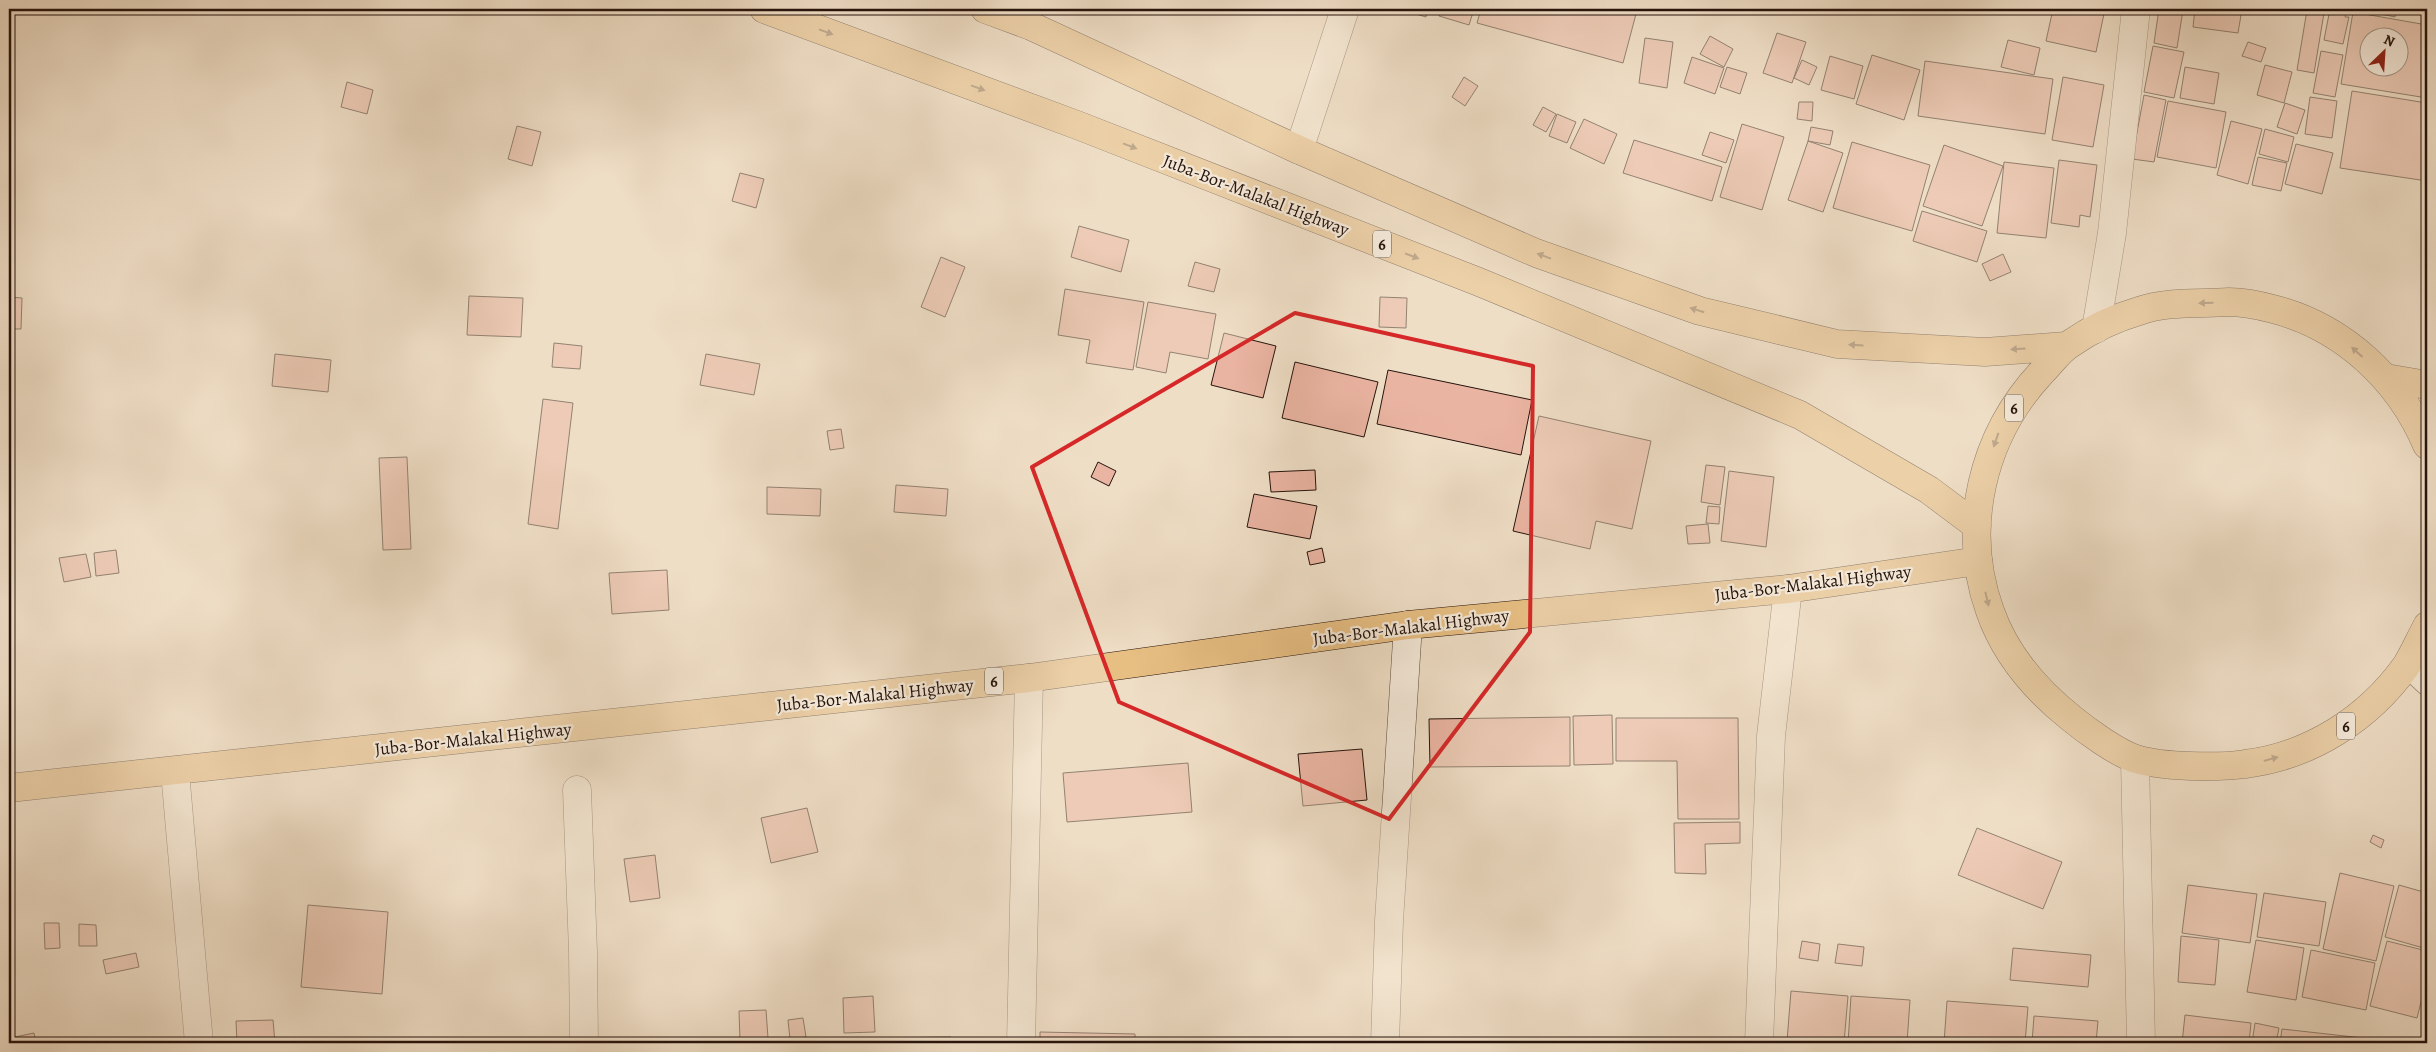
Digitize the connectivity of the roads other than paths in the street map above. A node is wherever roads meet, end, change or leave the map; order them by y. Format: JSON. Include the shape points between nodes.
{"nodes":[{"id":1,"x":764,"y":9,"type":"edge"},
{"id":2,"x":985,"y":9,"type":"edge"},
{"id":3,"x":1346,"y":9,"type":"edge"},
{"id":4,"x":2136,"y":9,"type":"edge"},
{"id":5,"x":1031,"y":17,"type":"edge"},
{"id":6,"x":1299,"y":150,"type":"junction"},
{"id":7,"x":2096,"y":328,"type":"junction"},
{"id":8,"x":2066,"y":346,"type":"junction"},
{"id":9,"x":2386,"y":378,"type":"junction"},
{"id":10,"x":2427,"y":385,"type":"edge"},
{"id":11,"x":2427,"y":445,"type":"edge"},
{"id":12,"x":1976,"y":526,"type":"junction"},
{"id":13,"x":1978,"y":561,"type":"junction"},
{"id":14,"x":1788,"y":589,"type":"junction"},
{"id":15,"x":1408,"y":625,"type":"junction"},
{"id":16,"x":2427,"y":626,"type":"edge"},
{"id":17,"x":2417,"y":658,"type":"edge"},
{"id":18,"x":1029,"y":678,"type":"junction"},
{"id":19,"x":2427,"y":683,"type":"edge"},
{"id":20,"x":2135,"y":759,"type":"junction"},
{"id":21,"x":175,"y":772,"type":"junction"},
{"id":22,"x":9,"y":788,"type":"edge"},
{"id":23,"x":576,"y":790,"type":"dead end"},
{"id":24,"x":198,"y":1043,"type":"edge"},
{"id":25,"x":584,"y":1043,"type":"edge"},
{"id":26,"x":1021,"y":1043,"type":"edge"},
{"id":27,"x":1385,"y":1043,"type":"edge"},
{"id":28,"x":1759,"y":1043,"type":"edge"},
{"id":29,"x":2141,"y":1043,"type":"edge"}],
"edges":[{"from":1,"to":12,"type":"main road","name":"Juba-Bor-Malakal Highway","number":"6","one_way":true,"via":[[1076,125],[1442,268],[1800,415],[1929,490]]},
{"from":2,"to":5,"type":"main road","number":"6"},
{"from":3,"to":6,"type":"street"},
{"from":4,"to":7,"type":"street","via":[[2112,233]]},
{"from":5,"to":6,"type":"main road","number":"6"},
{"from":8,"to":6,"type":"main road","number":"6","one_way":true,"via":[[1985,352],[1837,344],[1700,311],[1536,253]]},
{"from":7,"to":8,"type":"main road","number":"6"},
{"from":9,"to":7,"type":"main road","number":"6","one_way":true,"via":[[2346,342],[2298,316],[2244,302],[2175,304],[2142,310]]},
{"from":8,"to":12,"type":"main road","number":"6","one_way":true,"via":[[2023,392],[1998,433],[1983,478]]},
{"from":9,"to":10,"type":"main road"},
{"from":9,"to":11,"type":"main road","number":"6","via":[[2416,420]]},
{"from":12,"to":13,"type":"main road","number":"6"},
{"from":13,"to":14,"type":"main road","name":"Juba-Bor-Malakal Highway","number":"6"},
{"from":13,"to":20,"type":"main road","number":"6","one_way":true,"via":[[1990,612],[2014,658],[2047,699],[2088,732]]},
{"from":14,"to":15,"type":"main road","name":"Juba-Bor-Malakal Highway","number":"6"},
{"from":14,"to":28,"type":"street","via":[[1771,736]]},
{"from":15,"to":18,"type":"main road","name":"Juba-Bor-Malakal Highway","number":"6"},
{"from":15,"to":27,"type":"street","via":[[1388,921]]},
{"from":16,"to":17,"type":"main road","number":"6"},
{"from":17,"to":19,"type":"lane"},
{"from":20,"to":17,"type":"main road","number":"6","one_way":true,"via":[[2222,767],[2266,761],[2308,747],[2346,726],[2379,698]]},
{"from":18,"to":21,"type":"main road","name":"Juba-Bor-Malakal Highway","number":"6"},
{"from":18,"to":26,"type":"street"},
{"from":20,"to":29,"type":"street"},
{"from":21,"to":22,"type":"main road","name":"Juba-Bor-Malakal Highway","number":"6"},
{"from":21,"to":24,"type":"street"},
{"from":23,"to":25,"type":"street"}]}
